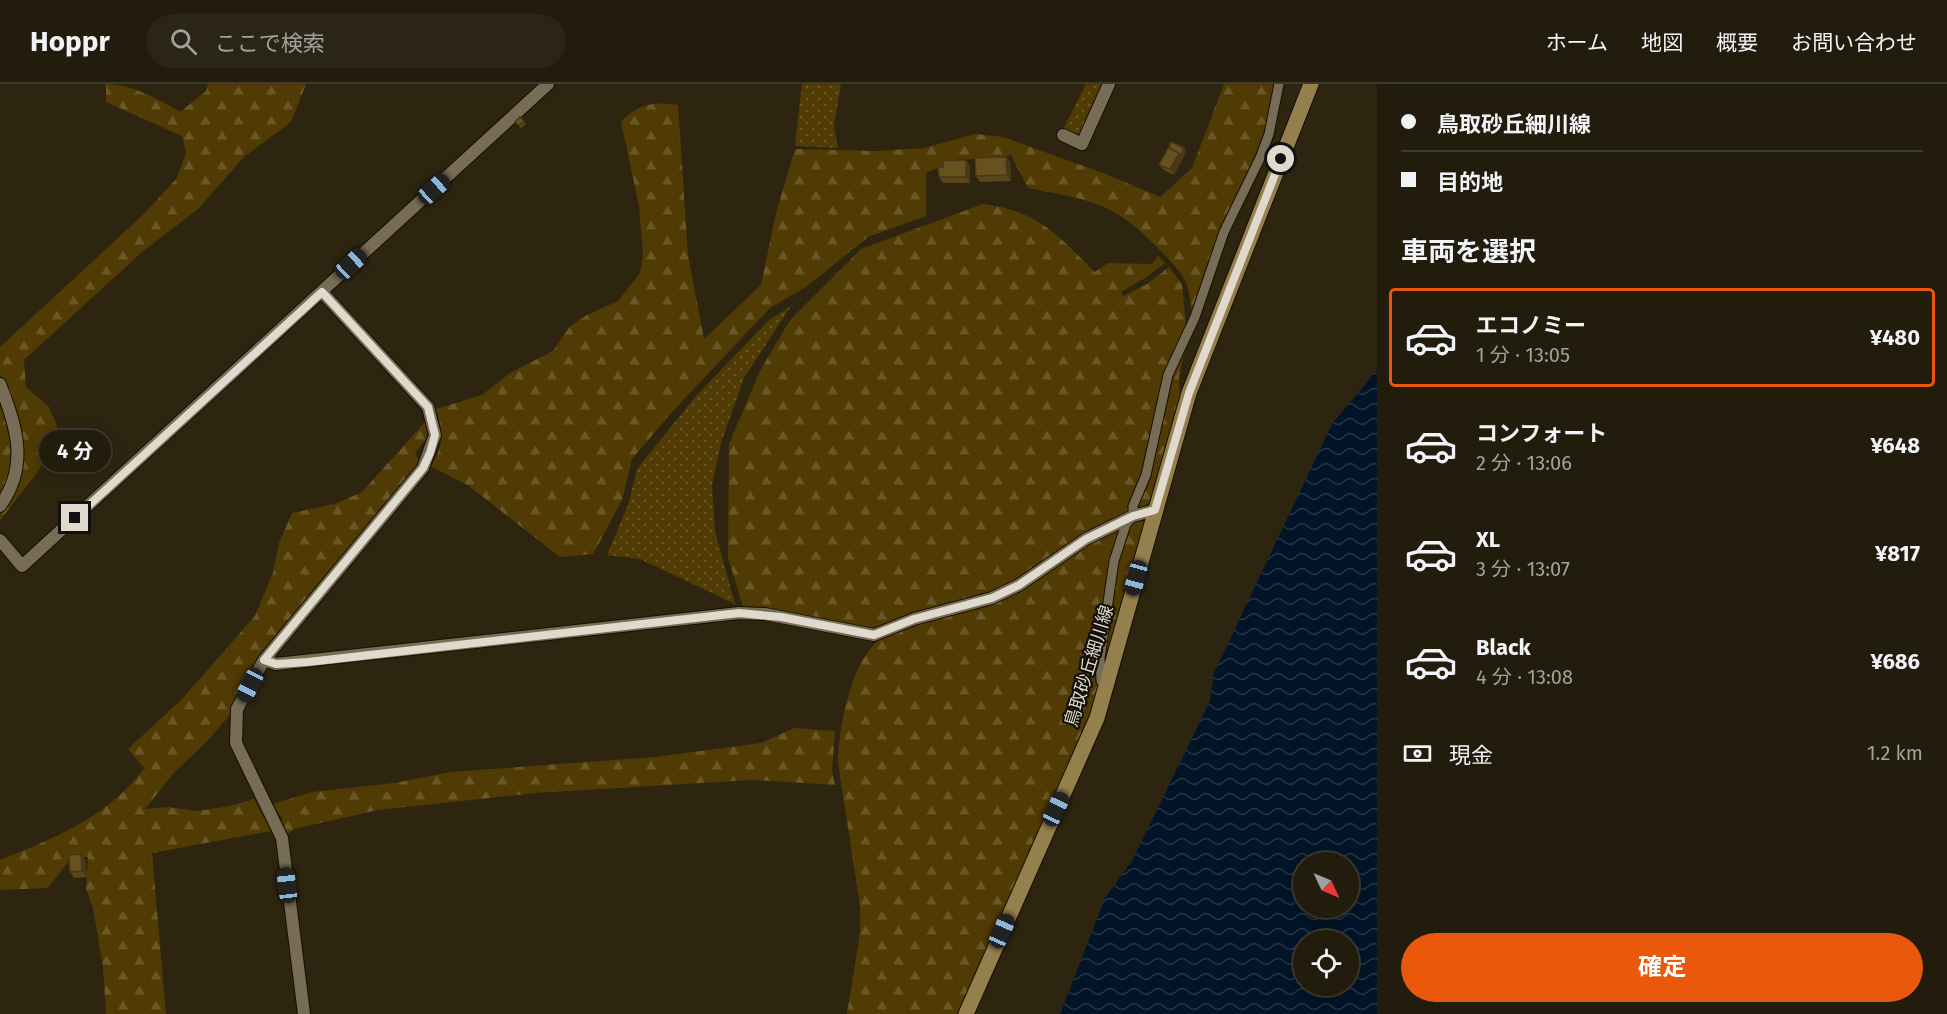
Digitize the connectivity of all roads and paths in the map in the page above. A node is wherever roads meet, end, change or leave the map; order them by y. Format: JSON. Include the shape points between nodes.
{"nodes":[{"id":1,"x":548,"y":84,"type":"edge"},
{"id":2,"x":1109,"y":84,"type":"edge"},
{"id":3,"x":1279,"y":84,"type":"edge"},
{"id":4,"x":1311,"y":84,"type":"edge"},
{"id":5,"x":1063,"y":135,"type":"dead end"},
{"id":6,"x":322,"y":292,"type":"junction"},
{"id":7,"x":0,"y":384,"type":"edge"},
{"id":8,"x":0,"y":506,"type":"edge"},
{"id":9,"x":1155,"y":510,"type":"junction"},
{"id":10,"x":1133,"y":516,"type":"junction"},
{"id":11,"x":0,"y":540,"type":"edge"},
{"id":12,"x":264,"y":660,"type":"junction"},
{"id":13,"x":1101,"y":681,"type":"dead end"},
{"id":14,"x":304,"y":1014,"type":"edge"},
{"id":15,"x":966,"y":1014,"type":"edge"}],
"edges":[{"from":1,"to":6,"type":"street"},
{"from":2,"to":5,"type":"street","via":[[1082,144]]},
{"from":3,"to":10,"type":"street","via":[[1260,158],[1224,232],[1196,317],[1168,375]]},
{"from":4,"to":9,"type":"main road","name":"鳥取砂丘細川線","via":[[1189,393]]},
{"from":6,"to":11,"type":"street","via":[[22,566]]},
{"from":6,"to":12,"type":"street","via":[[428,407],[435,435],[423,468]]},
{"from":7,"to":8,"type":"street","via":[[15,427],[18,454],[17,475]]},
{"from":9,"to":10,"type":"street"},
{"from":9,"to":15,"type":"main road","name":"鳥取砂丘細川線","via":[[1097,718]]},
{"from":10,"to":12,"type":"street","via":[[1086,539],[1019,585],[992,598],[914,619],[874,635],[739,613],[308,662],[276,664]]},
{"from":10,"to":13,"type":"street","via":[[1114,561],[1100,657]]},
{"from":12,"to":14,"type":"street","via":[[237,709],[236,743],[282,838]]}]}
